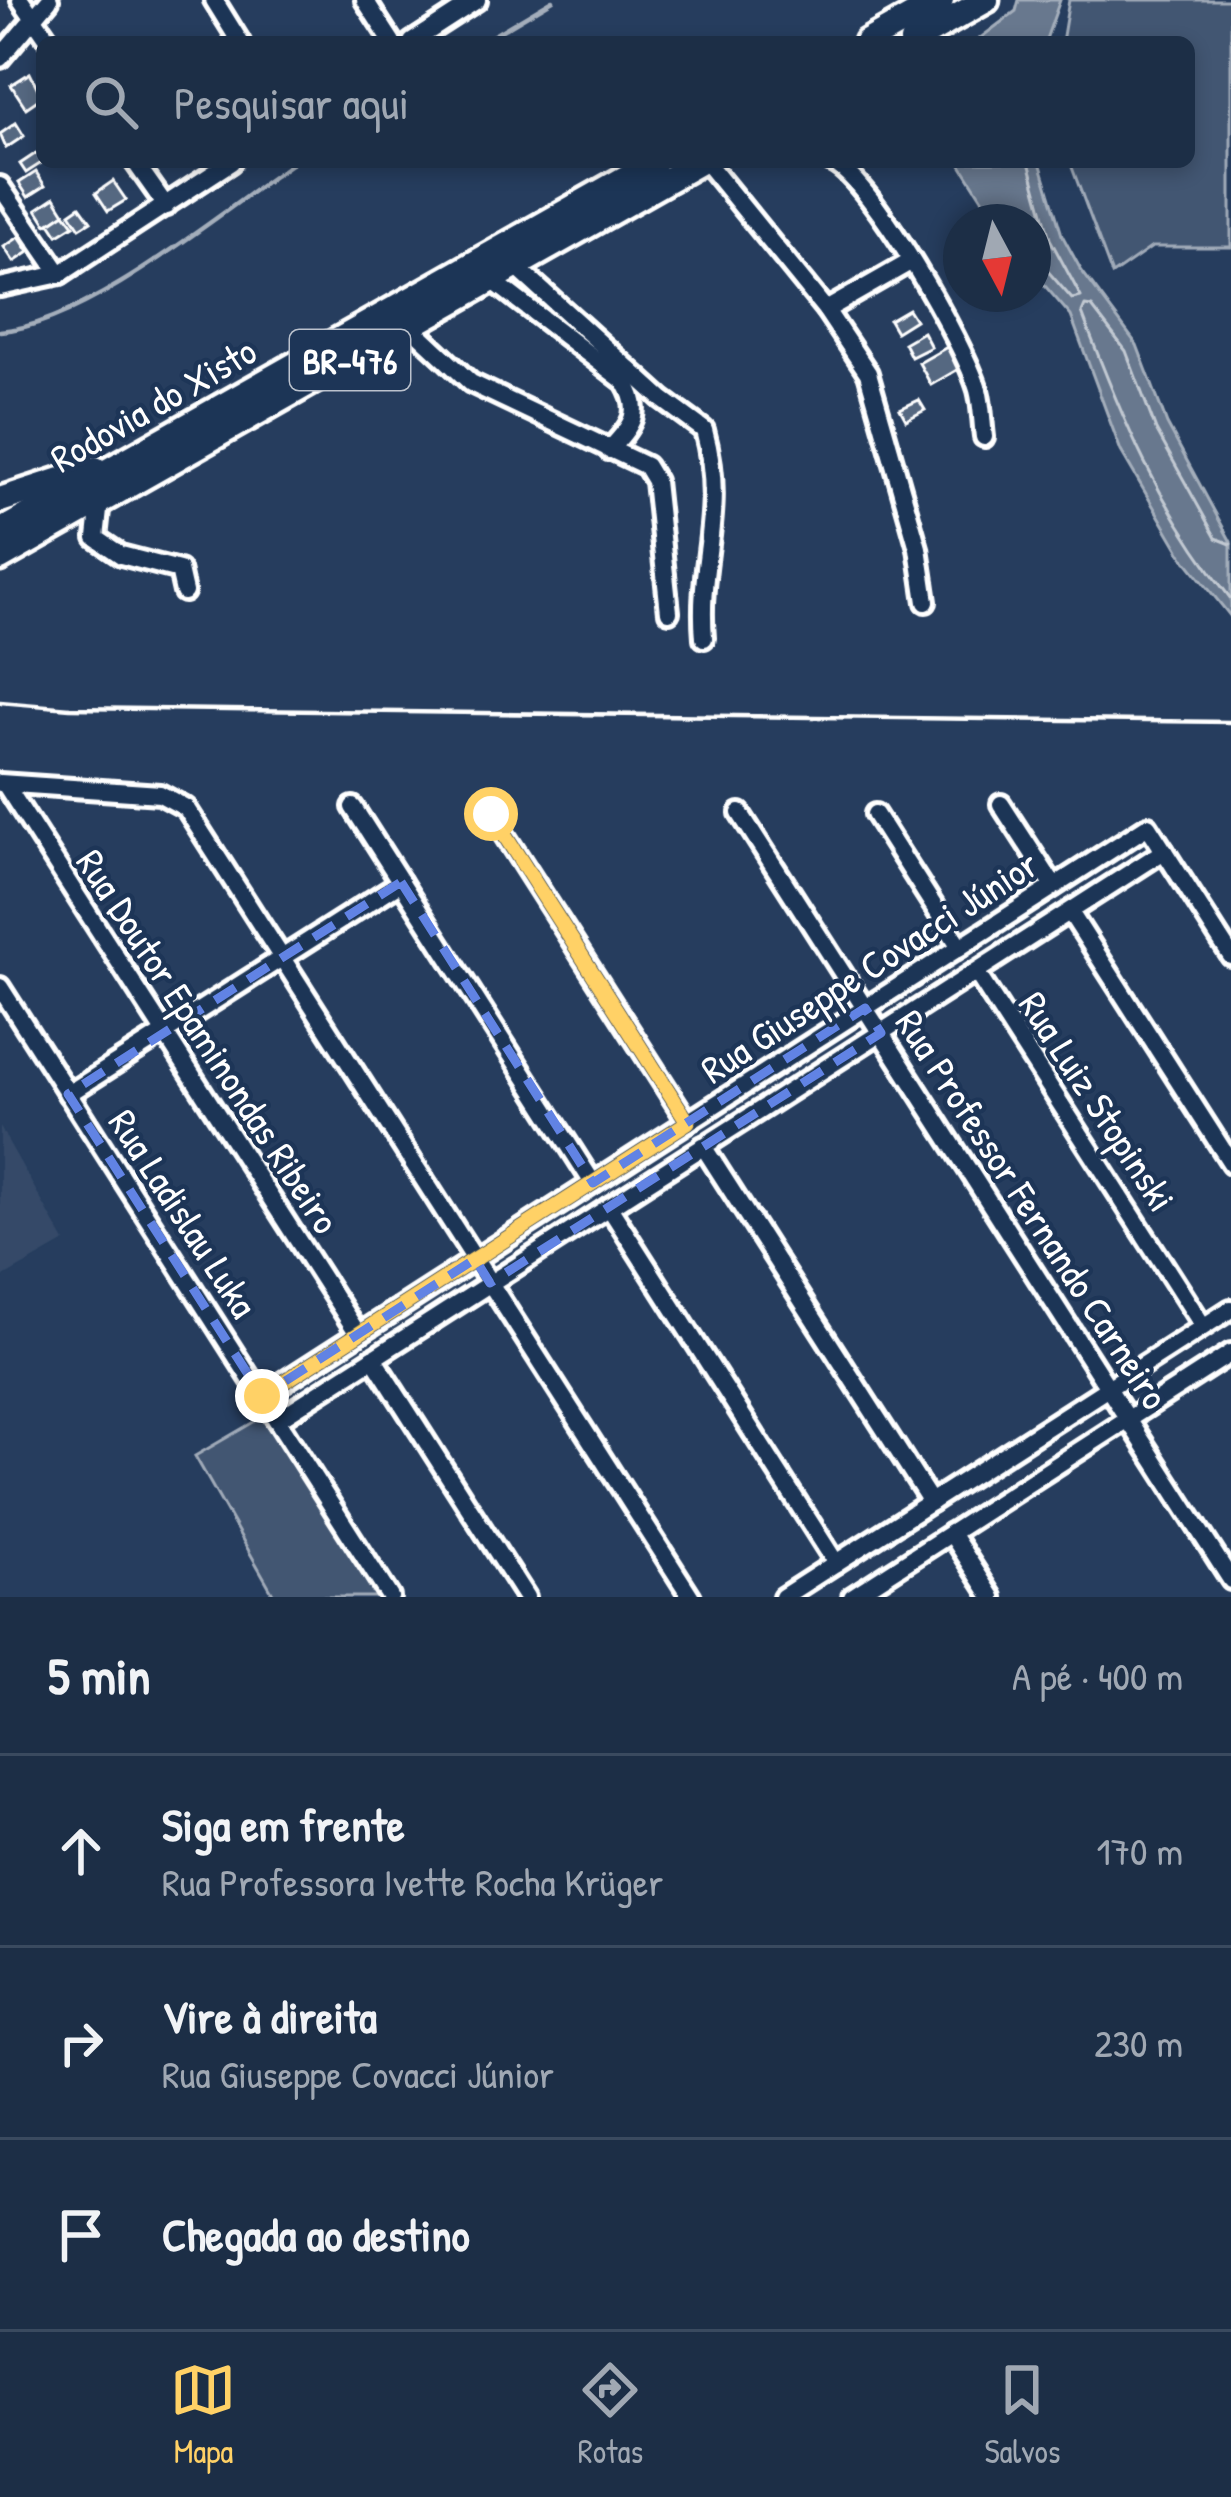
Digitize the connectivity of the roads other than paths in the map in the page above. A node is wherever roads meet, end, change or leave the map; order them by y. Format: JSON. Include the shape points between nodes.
{"nodes":[{"id":1,"x":21,"y":0,"type":"edge"},
{"id":2,"x":49,"y":0,"type":"edge"},
{"id":3,"x":214,"y":0,"type":"edge"},
{"id":4,"x":365,"y":0,"type":"edge"},
{"id":5,"x":477,"y":0,"type":"edge"},
{"id":6,"x":941,"y":0,"type":"edge"},
{"id":7,"x":986,"y":0,"type":"edge"},
{"id":8,"x":34,"y":19,"type":"junction"},
{"id":9,"x":46,"y":36,"type":"edge"},
{"id":10,"x":236,"y":36,"type":"edge"},
{"id":11,"x":388,"y":36,"type":"edge"},
{"id":12,"x":421,"y":36,"type":"edge"},
{"id":13,"x":877,"y":36,"type":"edge"},
{"id":14,"x":923,"y":36,"type":"edge"},
{"id":15,"x":0,"y":58,"type":"edge"},
{"id":16,"x":139,"y":168,"type":"edge"},
{"id":17,"x":222,"y":168,"type":"edge"},
{"id":18,"x":643,"y":168,"type":"edge"},
{"id":19,"x":692,"y":168,"type":"edge"},
{"id":20,"x":708,"y":168,"type":"edge"},
{"id":21,"x":840,"y":168,"type":"edge"},
{"id":22,"x":0,"y":186,"type":"edge"},
{"id":23,"x":166,"y":206,"type":"junction"},
{"id":24,"x":910,"y":262,"type":"junction"},
{"id":25,"x":515,"y":266,"type":"junction"},
{"id":26,"x":61,"y":274,"type":"junction"},
{"id":27,"x":492,"y":280,"type":"junction"},
{"id":28,"x":0,"y":287,"type":"edge"},
{"id":29,"x":826,"y":310,"type":"junction"},
{"id":30,"x":410,"y":326,"type":"junction"},
{"id":31,"x":984,"y":437,"type":"dead end"},
{"id":32,"x":609,"y":450,"type":"junction"},
{"id":33,"x":126,"y":461,"type":"junction"},
{"id":34,"x":0,"y":500,"type":"edge"},
{"id":35,"x":100,"y":501,"type":"junction"},
{"id":36,"x":0,"y":532,"type":"edge"},
{"id":37,"x":0,"y":558,"type":"edge"},
{"id":38,"x":184,"y":592,"type":"dead end"},
{"id":39,"x":926,"y":602,"type":"dead end"},
{"id":40,"x":669,"y":613,"type":"dead end"},
{"id":41,"x":704,"y":638,"type":"dead end"},
{"id":42,"x":2,"y":783,"type":"edge"},
{"id":43,"x":1000,"y":803,"type":"dead end"},
{"id":44,"x":353,"y":807,"type":"dead end"},
{"id":45,"x":740,"y":813,"type":"dead end"},
{"id":46,"x":491,"y":814,"type":"dead end"},
{"id":47,"x":875,"y":814,"type":"dead end"},
{"id":48,"x":1164,"y":851,"type":"junction"},
{"id":49,"x":401,"y":881,"type":"junction"},
{"id":50,"x":1054,"y":886,"type":"junction"},
{"id":51,"x":1070,"y":912,"type":"junction"},
{"id":52,"x":960,"y":947,"type":"junction"},
{"id":53,"x":1231,"y":956,"type":"edge"},
{"id":54,"x":281,"y":958,"type":"junction"},
{"id":55,"x":976,"y":972,"type":"junction"},
{"id":56,"x":0,"y":986,"type":"edge"},
{"id":57,"x":865,"y":1008,"type":"junction"},
{"id":58,"x":164,"y":1033,"type":"junction"},
{"id":59,"x":881,"y":1033,"type":"junction"},
{"id":60,"x":68,"y":1094,"type":"junction"},
{"id":61,"x":688,"y":1122,"type":"junction"},
{"id":62,"x":704,"y":1146,"type":"junction"},
{"id":63,"x":1231,"y":1163,"type":"edge"},
{"id":64,"x":593,"y":1183,"type":"junction"},
{"id":65,"x":609,"y":1207,"type":"junction"},
{"id":66,"x":475,"y":1259,"type":"junction"},
{"id":67,"x":490,"y":1283,"type":"junction"},
{"id":68,"x":1231,"y":1309,"type":"edge"},
{"id":69,"x":1203,"y":1326,"type":"junction"},
{"id":70,"x":358,"y":1334,"type":"junction"},
{"id":71,"x":373,"y":1358,"type":"junction"},
{"id":72,"x":1228,"y":1360,"type":"edge"},
{"id":73,"x":1108,"y":1388,"type":"junction"},
{"id":74,"x":262,"y":1396,"type":"junction"},
{"id":75,"x":1128,"y":1419,"type":"junction"},
{"id":76,"x":277,"y":1420,"type":"junction"},
{"id":77,"x":931,"y":1502,"type":"junction"},
{"id":78,"x":951,"y":1533,"type":"junction"},
{"id":79,"x":836,"y":1563,"type":"junction"},
{"id":80,"x":1231,"y":1580,"type":"edge"},
{"id":81,"x":856,"y":1596,"type":"edge"},
{"id":82,"x":390,"y":1597,"type":"edge"},
{"id":83,"x":526,"y":1597,"type":"edge"},
{"id":84,"x":691,"y":1597,"type":"edge"},
{"id":85,"x":783,"y":1597,"type":"edge"},
{"id":86,"x":992,"y":1597,"type":"edge"}],
"edges":[{"from":1,"to":8,"type":"street"},
{"from":2,"to":8,"type":"street"},
{"from":3,"to":10,"type":"street"},
{"from":4,"to":11,"type":"street"},
{"from":5,"to":12,"type":"street"},
{"from":6,"to":13,"type":"highway"},
{"from":7,"to":14,"type":"highway"},
{"from":8,"to":9,"type":"street"},
{"from":8,"to":15,"type":"street"},
{"from":16,"to":23,"type":"street"},
{"from":17,"to":23,"type":"street"},
{"from":18,"to":33,"type":"highway","name":"Rodovia do Xisto","number":"BR-476"},
{"from":19,"to":25,"type":"highway","name":"Rodovia do Xisto","number":"BR-476"},
{"from":20,"to":29,"type":"street"},
{"from":21,"to":24,"type":"street","via":[[861,183]]},
{"from":22,"to":26,"type":"street"},
{"from":23,"to":26,"type":"street"},
{"from":24,"to":29,"type":"street"},
{"from":24,"to":31,"type":"street","via":[[960,347]]},
{"from":25,"to":27,"type":"highway","name":"Rodovia do Xisto","number":"BR-476"},
{"from":25,"to":41,"type":"street","via":[[704,430],[716,499],[700,597]]},
{"from":26,"to":28,"type":"street"},
{"from":27,"to":30,"type":"highway","name":"Rodovia do Xisto","number":"BR-476"},
{"from":27,"to":32,"type":"street","via":[[625,382],[636,413]]},
{"from":29,"to":39,"type":"street","via":[[868,373]]},
{"from":30,"to":32,"type":"street","via":[[471,382]]},
{"from":30,"to":35,"type":"highway","name":"Rodovia do Xisto","number":"BR-476"},
{"from":32,"to":40,"type":"street","via":[[646,466],[655,481]]},
{"from":33,"to":34,"type":"highway"},
{"from":33,"to":36,"type":"highway","name":"Rodovia do Xisto","number":"BR-476"},
{"from":35,"to":37,"type":"highway","name":"Rodovia do Xisto","number":"BR-476"},
{"from":35,"to":38,"type":"street","via":[[96,538],[121,555],[179,569]]},
{"from":42,"to":54,"type":"street","via":[[160,794],[186,808]]},
{"from":42,"to":58,"type":"street","name":"Rua Doutor Epaminondas Ribeiro"},
{"from":43,"to":50,"type":"street"},
{"from":44,"to":49,"type":"street"},
{"from":45,"to":57,"type":"street","name":"Rua Professor Fernando Carneiro"},
{"from":46,"to":61,"type":"street"},
{"from":47,"to":52,"type":"street"},
{"from":48,"to":50,"type":"street","name":"Rua Giuseppe Covacci Júnior","via":[[1148,826]]},
{"from":48,"to":51,"type":"street","name":"Rua Giuseppe Covacci Júnior"},
{"from":48,"to":53,"type":"street"},
{"from":49,"to":54,"type":"street"},
{"from":49,"to":64,"type":"street"},
{"from":50,"to":52,"type":"street","name":"Rua Giuseppe Covacci Júnior"},
{"from":51,"to":55,"type":"street","name":"Rua Giuseppe Covacci Júnior"},
{"from":51,"to":63,"type":"street"},
{"from":52,"to":57,"type":"street","name":"Rua Giuseppe Covacci Júnior"},
{"from":54,"to":58,"type":"street"},
{"from":54,"to":66,"type":"street"},
{"from":55,"to":59,"type":"street","name":"Rua Giuseppe Covacci Júnior"},
{"from":55,"to":69,"type":"street","name":"Rua Luiz Stopinski"},
{"from":56,"to":60,"type":"street","name":"Rua Ladislau Luka"},
{"from":57,"to":59,"type":"street","name":"Rua Professor Fernando Carneiro"},
{"from":57,"to":61,"type":"street","name":"Rua Giuseppe Covacci Júnior"},
{"from":58,"to":60,"type":"street"},
{"from":58,"to":70,"type":"street","name":"Rua Doutor Epaminondas Ribeiro"},
{"from":59,"to":62,"type":"street","name":"Rua Giuseppe Covacci Júnior"},
{"from":59,"to":73,"type":"street","name":"Rua Professor Fernando Carneiro"},
{"from":60,"to":74,"type":"street","name":"Rua Ladislau Luka"},
{"from":61,"to":64,"type":"street","name":"Rua Giuseppe Covacci Júnior"},
{"from":62,"to":65,"type":"street","name":"Rua Giuseppe Covacci Júnior"},
{"from":62,"to":77,"type":"street"},
{"from":64,"to":66,"type":"street","name":"Rua Giuseppe Covacci Júnior"},
{"from":65,"to":67,"type":"street","name":"Rua Giuseppe Covacci Júnior"},
{"from":65,"to":79,"type":"street"},
{"from":66,"to":67,"type":"street"},
{"from":66,"to":70,"type":"street","name":"Rua Giuseppe Covacci Júnior"},
{"from":67,"to":71,"type":"street","name":"Rua Giuseppe Covacci Júnior"},
{"from":67,"to":84,"type":"street"},
{"from":68,"to":69,"type":"street"},
{"from":69,"to":73,"type":"street"},
{"from":70,"to":74,"type":"street","name":"Rua Giuseppe Covacci Júnior"},
{"from":71,"to":76,"type":"street","name":"Rua Giuseppe Covacci Júnior"},
{"from":71,"to":83,"type":"street"},
{"from":72,"to":75,"type":"street"},
{"from":73,"to":75,"type":"street","name":"Rua Professor Fernando Carneiro"},
{"from":73,"to":77,"type":"street"},
{"from":74,"to":76,"type":"street","name":"Rua Ladislau Luka"},
{"from":75,"to":78,"type":"street"},
{"from":75,"to":80,"type":"street","name":"Rua Professor Fernando Carneiro"},
{"from":76,"to":82,"type":"street","name":"Rua Ladislau Luka"},
{"from":77,"to":79,"type":"street"},
{"from":78,"to":81,"type":"street"},
{"from":78,"to":86,"type":"street"},
{"from":79,"to":85,"type":"street"}]}
